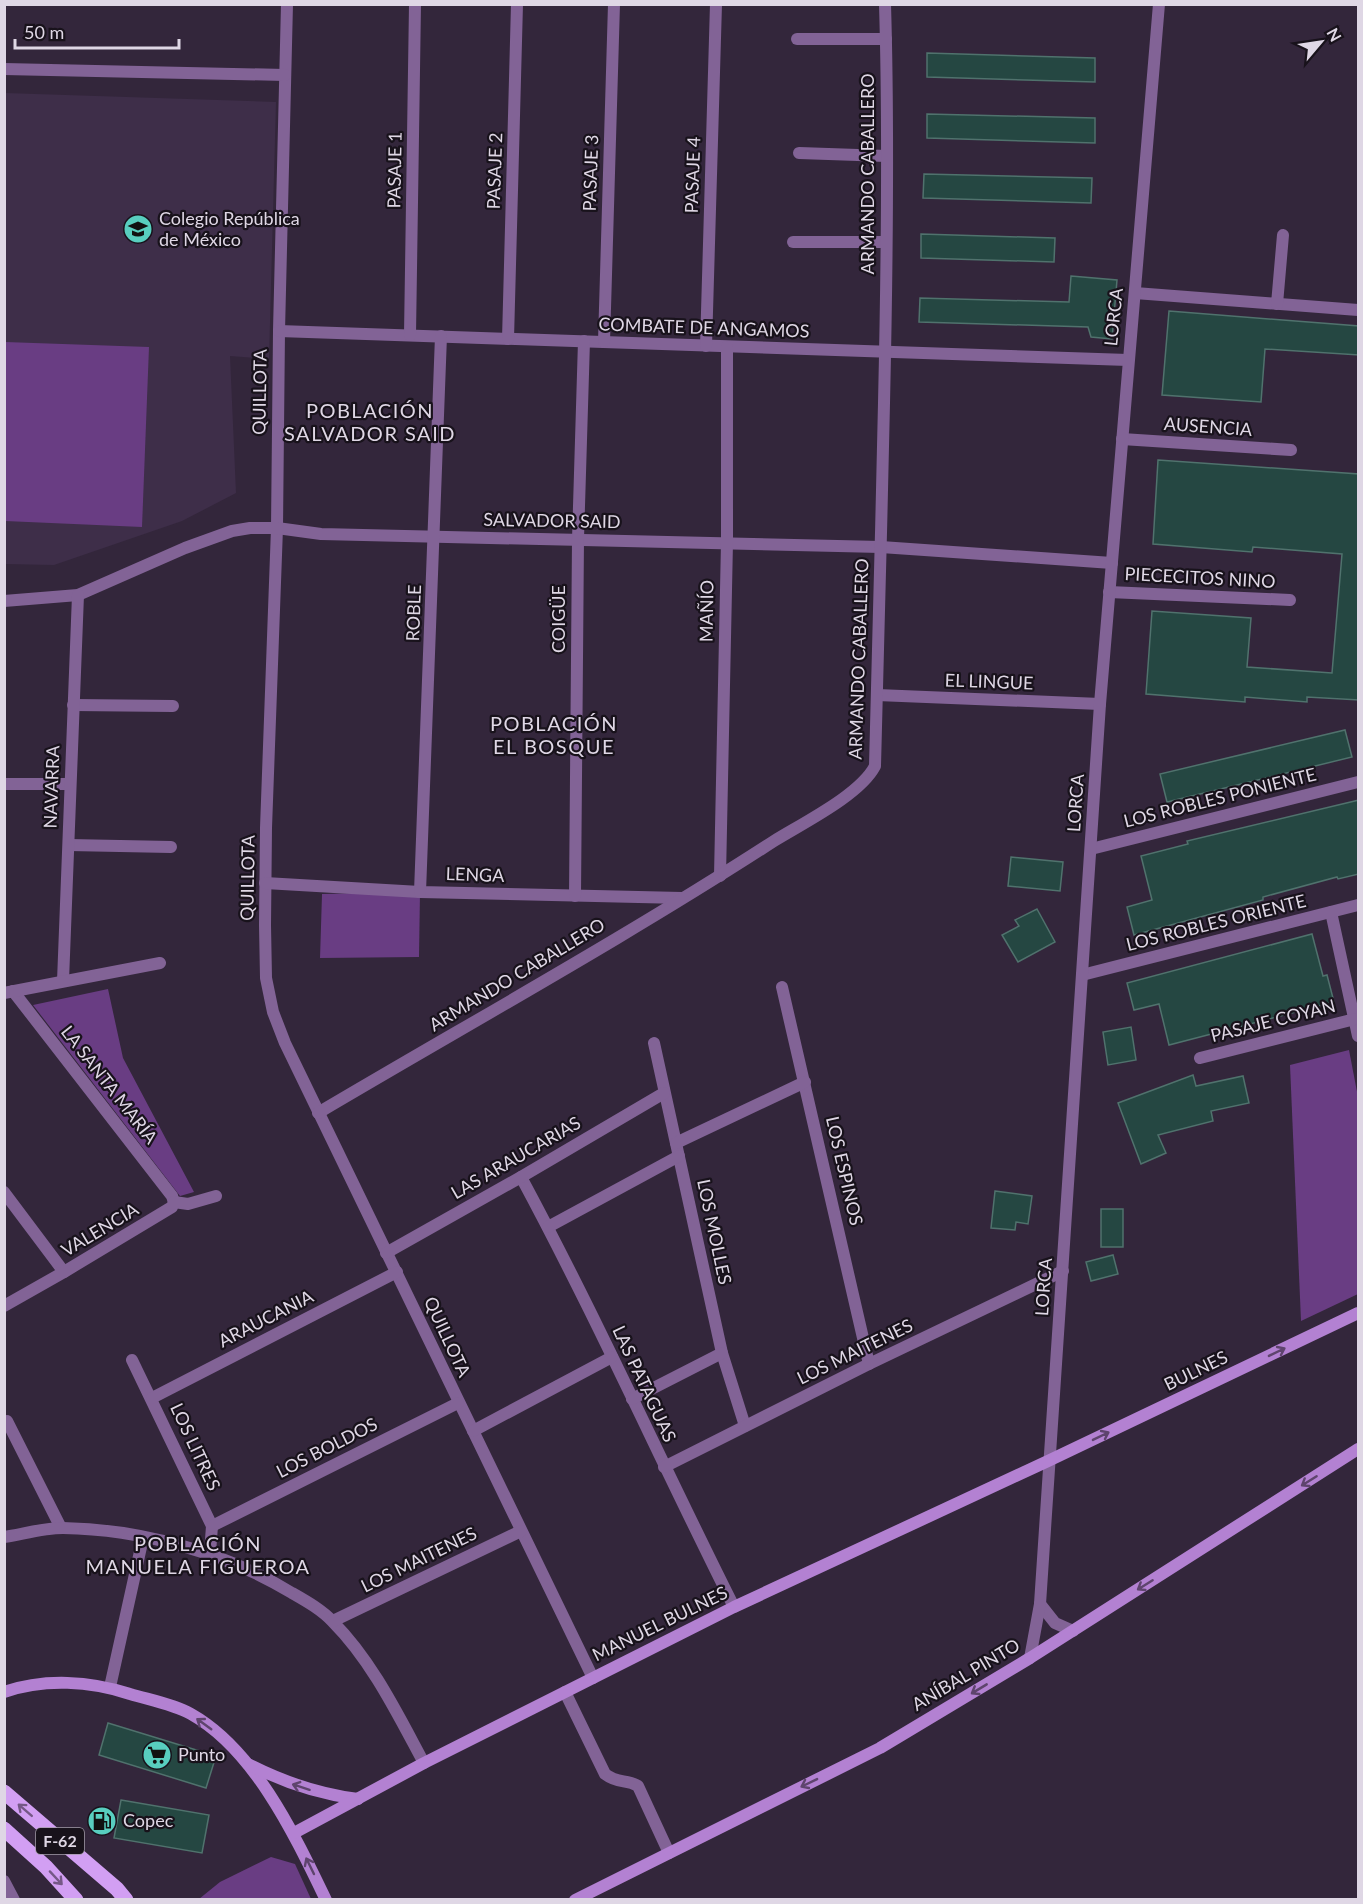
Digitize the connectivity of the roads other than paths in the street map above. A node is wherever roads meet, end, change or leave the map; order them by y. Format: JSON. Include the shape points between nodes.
{"nodes":[{"id":1,"x":287,"y":4,"type":"edge"},
{"id":2,"x":415,"y":4,"type":"edge"},
{"id":3,"x":517,"y":4,"type":"edge"},
{"id":4,"x":614,"y":4,"type":"edge"},
{"id":5,"x":716,"y":4,"type":"edge"},
{"id":6,"x":885,"y":4,"type":"edge"},
{"id":7,"x":1159,"y":4,"type":"edge"},
{"id":8,"x":797,"y":39,"type":"dead end"},
{"id":9,"x":886,"y":39,"type":"junction"},
{"id":10,"x":4,"y":69,"type":"edge"},
{"id":11,"x":285,"y":75,"type":"junction"},
{"id":12,"x":799,"y":153,"type":"dead end"},
{"id":13,"x":887,"y":156,"type":"junction"},
{"id":14,"x":1283,"y":235,"type":"dead end"},
{"id":15,"x":793,"y":242,"type":"dead end"},
{"id":16,"x":886,"y":242,"type":"junction"},
{"id":17,"x":1135,"y":293,"type":"junction"},
{"id":18,"x":1277,"y":304,"type":"junction"},
{"id":19,"x":1359,"y":310,"type":"edge"},
{"id":20,"x":279,"y":331,"type":"junction"},
{"id":21,"x":410,"y":335,"type":"junction"},
{"id":22,"x":441,"y":336,"type":"junction"},
{"id":23,"x":508,"y":339,"type":"junction"},
{"id":24,"x":584,"y":341,"type":"junction"},
{"id":25,"x":604,"y":342,"type":"junction"},
{"id":26,"x":706,"y":346,"type":"junction"},
{"id":27,"x":727,"y":346,"type":"junction"},
{"id":28,"x":885,"y":352,"type":"junction"},
{"id":29,"x":1128,"y":360,"type":"junction"},
{"id":30,"x":1122,"y":439,"type":"junction"},
{"id":31,"x":1291,"y":450,"type":"dead end"},
{"id":32,"x":277,"y":528,"type":"junction"},
{"id":33,"x":435,"y":537,"type":"junction"},
{"id":34,"x":578,"y":539,"type":"junction"},
{"id":35,"x":727,"y":542,"type":"junction"},
{"id":36,"x":881,"y":547,"type":"junction"},
{"id":37,"x":1112,"y":563,"type":"junction"},
{"id":38,"x":1109,"y":592,"type":"junction"},
{"id":39,"x":78,"y":595,"type":"junction"},
{"id":40,"x":1290,"y":600,"type":"dead end"},
{"id":41,"x":4,"y":601,"type":"edge"},
{"id":42,"x":877,"y":696,"type":"junction"},
{"id":43,"x":1100,"y":704,"type":"junction"},
{"id":44,"x":73,"y":705,"type":"junction"},
{"id":45,"x":173,"y":706,"type":"dead end"},
{"id":46,"x":1359,"y":782,"type":"edge"},
{"id":47,"x":4,"y":784,"type":"edge"},
{"id":48,"x":70,"y":784,"type":"junction"},
{"id":49,"x":69,"y":845,"type":"junction"},
{"id":50,"x":171,"y":847,"type":"dead end"},
{"id":51,"x":1091,"y":849,"type":"junction"},
{"id":52,"x":720,"y":876,"type":"junction"},
{"id":53,"x":266,"y":883,"type":"junction"},
{"id":54,"x":420,"y":892,"type":"junction"},
{"id":55,"x":575,"y":896,"type":"junction"},
{"id":56,"x":683,"y":898,"type":"junction"},
{"id":57,"x":1359,"y":905,"type":"edge"},
{"id":58,"x":1331,"y":912,"type":"junction"},
{"id":59,"x":160,"y":963,"type":"dead end"},
{"id":60,"x":1082,"y":975,"type":"junction"},
{"id":61,"x":63,"y":981,"type":"junction"},
{"id":62,"x":782,"y":987,"type":"dead end"},
{"id":63,"x":9,"y":992,"type":"edge"},
{"id":64,"x":1355,"y":1019,"type":"junction"},
{"id":65,"x":1359,"y":1036,"type":"edge"},
{"id":66,"x":654,"y":1043,"type":"dead end"},
{"id":67,"x":1200,"y":1058,"type":"dead end"},
{"id":68,"x":806,"y":1082,"type":"junction"},
{"id":69,"x":664,"y":1093,"type":"junction"},
{"id":70,"x":318,"y":1113,"type":"junction"},
{"id":71,"x":676,"y":1143,"type":"junction"},
{"id":72,"x":679,"y":1156,"type":"junction"},
{"id":73,"x":521,"y":1177,"type":"junction"},
{"id":74,"x":4,"y":1192,"type":"edge"},
{"id":75,"x":216,"y":1196,"type":"dead end"},
{"id":76,"x":174,"y":1202,"type":"junction"},
{"id":77,"x":548,"y":1227,"type":"junction"},
{"id":78,"x":386,"y":1253,"type":"junction"},
{"id":79,"x":1063,"y":1271,"type":"junction"},
{"id":80,"x":64,"y":1272,"type":"junction"},
{"id":81,"x":397,"y":1272,"type":"junction"},
{"id":82,"x":4,"y":1305,"type":"edge"},
{"id":83,"x":1359,"y":1313,"type":"edge"},
{"id":84,"x":722,"y":1353,"type":"junction"},
{"id":85,"x":612,"y":1357,"type":"junction"},
{"id":86,"x":132,"y":1360,"type":"dead end"},
{"id":87,"x":869,"y":1364,"type":"junction"},
{"id":88,"x":152,"y":1398,"type":"junction"},
{"id":89,"x":632,"y":1399,"type":"junction"},
{"id":90,"x":459,"y":1403,"type":"junction"},
{"id":91,"x":8,"y":1421,"type":"dead end"},
{"id":92,"x":745,"y":1426,"type":"junction"},
{"id":93,"x":472,"y":1431,"type":"junction"},
{"id":94,"x":1359,"y":1449,"type":"edge"},
{"id":95,"x":1048,"y":1461,"type":"junction"},
{"id":96,"x":664,"y":1467,"type":"junction"},
{"id":97,"x":212,"y":1526,"type":"junction"},
{"id":98,"x":61,"y":1528,"type":"junction"},
{"id":99,"x":521,"y":1531,"type":"junction"},
{"id":100,"x":4,"y":1537,"type":"edge"},
{"id":101,"x":143,"y":1538,"type":"junction"},
{"id":102,"x":210,"y":1553,"type":"junction"},
{"id":103,"x":1040,"y":1604,"type":"junction"},
{"id":104,"x":734,"y":1607,"type":"junction"},
{"id":105,"x":333,"y":1621,"type":"junction"},
{"id":106,"x":1073,"y":1631,"type":"junction"},
{"id":107,"x":1030,"y":1658,"type":"junction"},
{"id":108,"x":593,"y":1677,"type":"junction"},
{"id":109,"x":110,"y":1687,"type":"junction"},
{"id":110,"x":4,"y":1692,"type":"edge"},
{"id":111,"x":565,"y":1692,"type":"junction"},
{"id":112,"x":245,"y":1763,"type":"junction"},
{"id":113,"x":424,"y":1763,"type":"junction"},
{"id":114,"x":4,"y":1792,"type":"edge"},
{"id":115,"x":358,"y":1799,"type":"junction"},
{"id":116,"x":5,"y":1829,"type":"edge"},
{"id":117,"x":294,"y":1833,"type":"junction"},
{"id":118,"x":669,"y":1853,"type":"junction"},
{"id":119,"x":4,"y":1881,"type":"edge"},
{"id":120,"x":14,"y":1899,"type":"edge"},
{"id":121,"x":76,"y":1899,"type":"edge"},
{"id":122,"x":126,"y":1899,"type":"edge"},
{"id":123,"x":326,"y":1899,"type":"edge"},
{"id":124,"x":575,"y":1899,"type":"edge"}],
"edges":[{"from":1,"to":11,"type":"street","name":"QUILLOTA"},
{"from":2,"to":21,"type":"street","name":"PASAJE 1"},
{"from":3,"to":23,"type":"street","name":"PASAJE 2"},
{"from":4,"to":25,"type":"street","name":"PASAJE 3"},
{"from":5,"to":26,"type":"street","name":"PASAJE 4"},
{"from":6,"to":9,"type":"street","name":"ARMANDO CABALLERO"},
{"from":7,"to":17,"type":"street","name":"LORCA"},
{"from":8,"to":9,"type":"street"},
{"from":9,"to":13,"type":"street","name":"ARMANDO CABALLERO"},
{"from":10,"to":11,"type":"street"},
{"from":11,"to":20,"type":"street","name":"QUILLOTA"},
{"from":12,"to":13,"type":"street"},
{"from":13,"to":16,"type":"street","name":"ARMANDO CABALLERO"},
{"from":14,"to":18,"type":"street"},
{"from":15,"to":16,"type":"street"},
{"from":16,"to":28,"type":"street","name":"ARMANDO CABALLERO"},
{"from":17,"to":18,"type":"street"},
{"from":17,"to":29,"type":"street","name":"LORCA"},
{"from":18,"to":19,"type":"street"},
{"from":20,"to":21,"type":"street","name":"COMBATE DE ANGAMOS"},
{"from":20,"to":32,"type":"street","name":"QUILLOTA"},
{"from":21,"to":22,"type":"street","name":"COMBATE DE ANGAMOS"},
{"from":22,"to":23,"type":"street","name":"COMBATE DE ANGAMOS"},
{"from":22,"to":33,"type":"street","name":"ROBLE"},
{"from":23,"to":24,"type":"street","name":"COMBATE DE ANGAMOS"},
{"from":24,"to":25,"type":"street","name":"COMBATE DE ANGAMOS"},
{"from":24,"to":34,"type":"street","name":"COIGÜE"},
{"from":25,"to":26,"type":"street","name":"COMBATE DE ANGAMOS"},
{"from":26,"to":27,"type":"street","name":"COMBATE DE ANGAMOS"},
{"from":27,"to":28,"type":"street","name":"COMBATE DE ANGAMOS"},
{"from":27,"to":35,"type":"street","name":"MAÑÍO"},
{"from":28,"to":29,"type":"street","name":"COMBATE DE ANGAMOS"},
{"from":28,"to":36,"type":"street","name":"ARMANDO CABALLERO"},
{"from":29,"to":30,"type":"street","name":"LORCA"},
{"from":30,"to":31,"type":"street","name":"AUSENCIA"},
{"from":30,"to":37,"type":"street","name":"LORCA"},
{"from":32,"to":33,"type":"street","name":"SALVADOR SAID","via":[[321,534]]},
{"from":32,"to":39,"type":"street","name":"SALVADOR SAID","via":[[232,531]]},
{"from":32,"to":53,"type":"street","name":"QUILLOTA"},
{"from":33,"to":34,"type":"street","name":"SALVADOR SAID"},
{"from":33,"to":54,"type":"street","name":"ROBLE"},
{"from":34,"to":35,"type":"street","name":"SALVADOR SAID"},
{"from":34,"to":55,"type":"street","name":"COIGÜE"},
{"from":35,"to":36,"type":"street","name":"SALVADOR SAID"},
{"from":35,"to":52,"type":"street","name":"MAÑÍO"},
{"from":36,"to":37,"type":"street","name":"SALVADOR SAID"},
{"from":36,"to":42,"type":"street","name":"ARMANDO CABALLERO"},
{"from":37,"to":38,"type":"street","name":"LORCA"},
{"from":38,"to":40,"type":"street","name":"PIECECITOS NINO"},
{"from":38,"to":43,"type":"street","name":"LORCA"},
{"from":39,"to":41,"type":"street","name":"SALVADOR SAID"},
{"from":39,"to":44,"type":"street","name":"NAVARRA"},
{"from":42,"to":43,"type":"street","name":"EL LINGUE"},
{"from":42,"to":52,"type":"street","name":"ARMANDO CABALLERO","via":[[874,766],[869,776],[848,794]]},
{"from":43,"to":51,"type":"street","name":"LORCA"},
{"from":44,"to":45,"type":"street"},
{"from":44,"to":48,"type":"street","name":"NAVARRA"},
{"from":46,"to":51,"type":"street","name":"LOS ROBLES PONIENTE"},
{"from":47,"to":48,"type":"street"},
{"from":48,"to":49,"type":"street","name":"NAVARRA"},
{"from":49,"to":50,"type":"street"},
{"from":49,"to":61,"type":"street","name":"NAVARRA"},
{"from":51,"to":60,"type":"street","name":"LORCA"},
{"from":52,"to":56,"type":"street","name":"ARMANDO CABALLERO"},
{"from":53,"to":54,"type":"street","name":"LENGA"},
{"from":53,"to":70,"type":"street","name":"QUILLOTA","via":[[266,978],[273,1012]]},
{"from":54,"to":55,"type":"street","name":"LENGA"},
{"from":55,"to":56,"type":"street","name":"LENGA"},
{"from":56,"to":70,"type":"street","name":"ARMANDO CABALLERO"},
{"from":57,"to":58,"type":"street","name":"LOS ROBLES ORIENTE"},
{"from":58,"to":60,"type":"street","name":"LOS ROBLES ORIENTE"},
{"from":58,"to":64,"type":"street"},
{"from":59,"to":61,"type":"street"},
{"from":60,"to":79,"type":"street","name":"LORCA"},
{"from":61,"to":63,"type":"street"},
{"from":62,"to":68,"type":"street","name":"LOS ESPINOS"},
{"from":63,"to":76,"type":"street","name":"LA SANTA MARÍA"},
{"from":64,"to":65,"type":"street"},
{"from":64,"to":67,"type":"street","name":"PASAJE COYAN"},
{"from":66,"to":69,"type":"street","name":"LOS MOLLES"},
{"from":68,"to":71,"type":"street"},
{"from":68,"to":87,"type":"street","name":"LOS ESPINOS"},
{"from":69,"to":71,"type":"street","name":"LOS MOLLES"},
{"from":69,"to":73,"type":"street","name":"LAS ARAUCARIAS"},
{"from":70,"to":78,"type":"street","name":"QUILLOTA"},
{"from":71,"to":72,"type":"street","name":"LOS MOLLES"},
{"from":72,"to":77,"type":"street"},
{"from":72,"to":84,"type":"street","name":"LOS MOLLES"},
{"from":73,"to":77,"type":"street","name":"LAS PATAGUAS"},
{"from":73,"to":78,"type":"street","name":"LAS ARAUCARIAS"},
{"from":74,"to":80,"type":"street"},
{"from":75,"to":76,"type":"street","via":[[188,1204]]},
{"from":76,"to":80,"type":"street","name":"VALENCIA","via":[[172,1207]]},
{"from":77,"to":85,"type":"street","name":"LAS PATAGUAS"},
{"from":78,"to":81,"type":"street","name":"QUILLOTA"},
{"from":79,"to":87,"type":"street","name":"LOS MAITENES"},
{"from":79,"to":95,"type":"street","name":"LORCA"},
{"from":80,"to":82,"type":"street","name":"VALENCIA"},
{"from":81,"to":88,"type":"street","name":"ARAUCANIA"},
{"from":81,"to":90,"type":"street","name":"QUILLOTA"},
{"from":95,"to":83,"type":"street","name":"BULNES","one_way":true},
{"from":84,"to":89,"type":"street"},
{"from":84,"to":92,"type":"street","name":"LOS MOLLES"},
{"from":85,"to":89,"type":"street","name":"LAS PATAGUAS"},
{"from":85,"to":93,"type":"street"},
{"from":86,"to":88,"type":"street","name":"LOS LITRES"},
{"from":87,"to":92,"type":"street","name":"LOS MAITENES"},
{"from":88,"to":97,"type":"street","name":"LOS LITRES"},
{"from":89,"to":96,"type":"street","name":"LAS PATAGUAS"},
{"from":90,"to":93,"type":"street","name":"QUILLOTA"},
{"from":90,"to":97,"type":"street","name":"LOS BOLDOS"},
{"from":91,"to":98,"type":"street"},
{"from":92,"to":96,"type":"street","name":"LOS MAITENES"},
{"from":93,"to":99,"type":"street","name":"QUILLOTA"},
{"from":94,"to":106,"type":"street","name":"ANÍBAL PINTO","one_way":true},
{"from":95,"to":103,"type":"street","name":"LORCA"},
{"from":95,"to":104,"type":"street","name":"MANUEL BULNES"},
{"from":96,"to":104,"type":"street","name":"LAS PATAGUAS"},
{"from":97,"to":102,"type":"street","name":"LOS LITRES"},
{"from":98,"to":100,"type":"street"},
{"from":98,"to":101,"type":"street"},
{"from":99,"to":105,"type":"street","name":"LOS MAITENES"},
{"from":99,"to":108,"type":"street","name":"QUILLOTA"},
{"from":101,"to":102,"type":"street"},
{"from":101,"to":109,"type":"street"},
{"from":102,"to":105,"type":"street","via":[[270,1580]]},
{"from":103,"to":106,"type":"street","via":[[1055,1623]]},
{"from":103,"to":107,"type":"street","name":"LORCA"},
{"from":104,"to":108,"type":"street","name":"MANUEL BULNES"},
{"from":105,"to":113,"type":"street","via":[[366,1662]]},
{"from":106,"to":107,"type":"street","name":"ANÍBAL PINTO"},
{"from":107,"to":118,"type":"street","name":"ANÍBAL PINTO","one_way":true,"via":[[880,1748]]},
{"from":108,"to":111,"type":"street","name":"MANUEL BULNES"},
{"from":109,"to":110,"type":"street","via":[[43,1683]]},
{"from":112,"to":109,"type":"street","one_way":true,"via":[[218,1734],[190,1714]]},
{"from":111,"to":113,"type":"street","name":"MANUEL BULNES"},
{"from":111,"to":118,"type":"street","via":[[605,1774],[638,1786]]},
{"from":115,"to":112,"type":"street","one_way":true,"via":[[300,1787]]},
{"from":112,"to":117,"type":"street","via":[[272,1796]]},
{"from":113,"to":115,"type":"street","name":"MANUEL BULNES"},
{"from":122,"to":114,"type":"main road","number":"F-62","one_way":true},
{"from":115,"to":117,"type":"street","name":"MANUEL BULNES"},
{"from":116,"to":121,"type":"main road","number":"F-62","one_way":true},
{"from":123,"to":117,"type":"street","one_way":true},
{"from":118,"to":124,"type":"street","name":"ANÍBAL PINTO"},
{"from":119,"to":120,"type":"street"}]}
